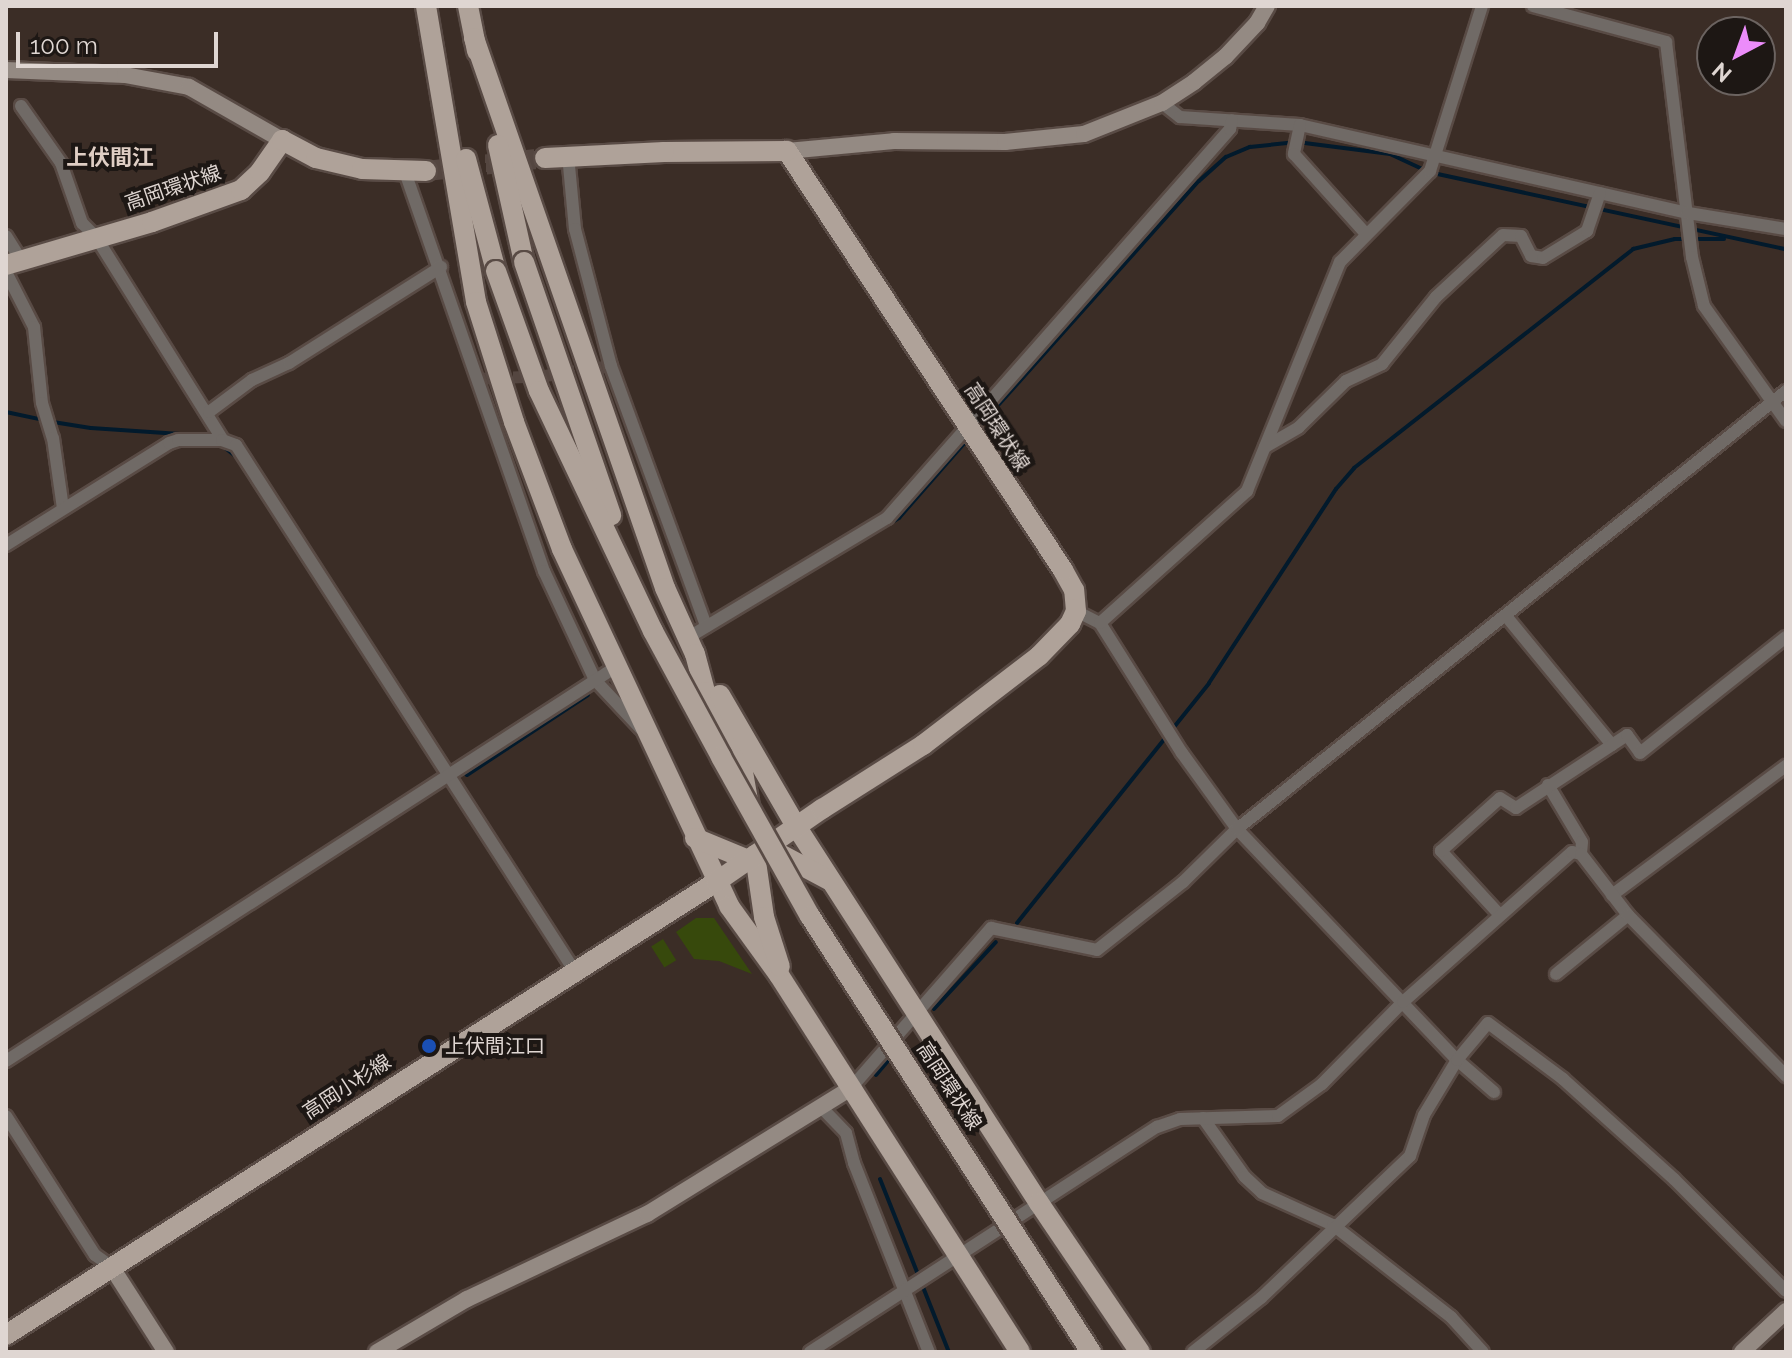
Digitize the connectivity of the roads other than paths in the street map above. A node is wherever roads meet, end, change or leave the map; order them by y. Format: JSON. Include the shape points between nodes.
{"nodes":[{"id":1,"x":427,"y":6,"type":"edge"},
{"id":2,"x":468,"y":6,"type":"edge"},
{"id":3,"x":1267,"y":6,"type":"edge"},
{"id":4,"x":1482,"y":6,"type":"edge"},
{"id":5,"x":1533,"y":6,"type":"edge"},
{"id":6,"x":474,"y":38,"type":"junction"},
{"id":7,"x":6,"y":70,"type":"edge"},
{"id":8,"x":1162,"y":103,"type":"junction"},
{"id":9,"x":21,"y":106,"type":"dead end"},
{"id":10,"x":1232,"y":120,"type":"junction"},
{"id":11,"x":1300,"y":125,"type":"junction"},
{"id":12,"x":282,"y":140,"type":"junction"},
{"id":13,"x":787,"y":151,"type":"junction"},
{"id":14,"x":568,"y":155,"type":"junction"},
{"id":15,"x":1434,"y":157,"type":"junction"},
{"id":16,"x":545,"y":158,"type":"tunnel mouth"},
{"id":17,"x":426,"y":171,"type":"tunnel mouth"},
{"id":18,"x":405,"y":172,"type":"junction"},
{"id":19,"x":1600,"y":193,"type":"junction"},
{"id":20,"x":1688,"y":213,"type":"junction"},
{"id":21,"x":1786,"y":229,"type":"edge"},
{"id":22,"x":1366,"y":234,"type":"junction"},
{"id":23,"x":6,"y":236,"type":"edge"},
{"id":24,"x":96,"y":237,"type":"junction"},
{"id":25,"x":11,"y":266,"type":"edge"},
{"id":26,"x":441,"y":267,"type":"junction"},
{"id":27,"x":1786,"y":391,"type":"edge"},
{"id":28,"x":1772,"y":402,"type":"junction"},
{"id":29,"x":209,"y":412,"type":"junction"},
{"id":30,"x":1786,"y":421,"type":"edge"},
{"id":31,"x":969,"y":428,"type":"junction"},
{"id":32,"x":223,"y":440,"type":"junction"},
{"id":33,"x":1265,"y":447,"type":"junction"},
{"id":34,"x":63,"y":508,"type":"junction"},
{"id":35,"x":6,"y":545,"type":"edge"},
{"id":36,"x":1076,"y":611,"type":"junction"},
{"id":37,"x":1506,"y":616,"type":"junction"},
{"id":38,"x":1100,"y":623,"type":"junction"},
{"id":39,"x":653,"y":631,"type":"junction"},
{"id":40,"x":1786,"y":637,"type":"edge"},
{"id":41,"x":697,"y":639,"type":"junction"},
{"id":42,"x":616,"y":667,"type":"junction"},
{"id":43,"x":595,"y":680,"type":"junction"},
{"id":44,"x":651,"y":740,"type":"junction"},
{"id":45,"x":1612,"y":745,"type":"junction"},
{"id":46,"x":1786,"y":766,"type":"edge"},
{"id":47,"x":449,"y":772,"type":"junction"},
{"id":48,"x":1548,"y":785,"type":"junction"},
{"id":49,"x":796,"y":826,"type":"junction"},
{"id":50,"x":1237,"y":829,"type":"junction"},
{"id":51,"x":695,"y":838,"type":"junction"},
{"id":52,"x":758,"y":853,"type":"junction"},
{"id":53,"x":1581,"y":854,"type":"junction"},
{"id":54,"x":716,"y":882,"type":"junction"},
{"id":55,"x":839,"y":887,"type":"junction"},
{"id":56,"x":1612,"y":895,"type":"junction"},
{"id":57,"x":1499,"y":914,"type":"junction"},
{"id":58,"x":1628,"y":915,"type":"junction"},
{"id":59,"x":574,"y":970,"type":"junction"},
{"id":60,"x":1556,"y":974,"type":"dead end"},
{"id":61,"x":786,"y":986,"type":"junction"},
{"id":62,"x":1403,"y":1002,"type":"junction"},
{"id":63,"x":918,"y":1014,"type":"junction"},
{"id":64,"x":1457,"y":1060,"type":"junction"},
{"id":65,"x":6,"y":1061,"type":"edge"},
{"id":66,"x":1786,"y":1076,"type":"edge"},
{"id":67,"x":851,"y":1088,"type":"junction"},
{"id":68,"x":1494,"y":1092,"type":"dead end"},
{"id":69,"x":821,"y":1107,"type":"junction"},
{"id":70,"x":6,"y":1116,"type":"edge"},
{"id":71,"x":1203,"y":1118,"type":"junction"},
{"id":72,"x":1039,"y":1203,"type":"junction"},
{"id":73,"x":1333,"y":1225,"type":"junction"},
{"id":74,"x":957,"y":1256,"type":"junction"},
{"id":75,"x":111,"y":1266,"type":"junction"},
{"id":76,"x":905,"y":1291,"type":"junction"},
{"id":77,"x":1786,"y":1291,"type":"edge"},
{"id":78,"x":1786,"y":1311,"type":"edge"},
{"id":79,"x":6,"y":1335,"type":"edge"},
{"id":80,"x":166,"y":1352,"type":"edge"},
{"id":81,"x":377,"y":1352,"type":"edge"},
{"id":82,"x":810,"y":1352,"type":"edge"},
{"id":83,"x":929,"y":1352,"type":"edge"},
{"id":84,"x":1020,"y":1352,"type":"edge"},
{"id":85,"x":1091,"y":1352,"type":"edge"},
{"id":86,"x":1140,"y":1352,"type":"edge"},
{"id":87,"x":1193,"y":1352,"type":"edge"},
{"id":88,"x":1483,"y":1352,"type":"edge"},
{"id":89,"x":1742,"y":1352,"type":"edge"}],
"edges":[{"from":1,"to":39,"type":"main road","name":"高岡環状線","bridge":true,"via":[[496,271],[539,391]]},
{"from":1,"to":42,"type":"main road","via":[[476,302],[541,493]]},
{"from":2,"to":6,"type":"main road"},
{"from":3,"to":8,"type":"street","via":[[1225,57]]},
{"from":4,"to":15,"type":"street"},
{"from":5,"to":20,"type":"street","via":[[1666,42]]},
{"from":6,"to":39,"type":"main road","name":"高岡環状線","bridge":true,"via":[[524,262]]},
{"from":6,"to":41,"type":"main road","via":[[665,588]]},
{"from":7,"to":12,"type":"street","via":[[125,75],[189,87]]},
{"from":8,"to":10,"type":"street","via":[[1180,117]]},
{"from":8,"to":13,"type":"street","via":[[1084,134]]},
{"from":9,"to":24,"type":"street","via":[[61,163],[82,223]]},
{"from":10,"to":11,"type":"street"},
{"from":10,"to":31,"type":"street","via":[[1230,129]]},
{"from":11,"to":15,"type":"street"},
{"from":11,"to":22,"type":"street","via":[[1294,154]]},
{"from":12,"to":18,"type":"main road","via":[[316,158]]},
{"from":12,"to":24,"type":"main road","name":"高岡環状線","via":[[241,190]]},
{"from":13,"to":14,"type":"main road"},
{"from":13,"to":31,"type":"main road","name":"高岡環状線"},
{"from":14,"to":16,"type":"main road"},
{"from":14,"to":41,"type":"street","via":[[575,229],[611,366]]},
{"from":15,"to":19,"type":"street"},
{"from":15,"to":22,"type":"street","via":[[1430,171]]},
{"from":17,"to":18,"type":"main road"},
{"from":18,"to":26,"type":"street"},
{"from":19,"to":20,"type":"street"},
{"from":19,"to":33,"type":"street","via":[[1587,231],[1543,258],[1531,256],[1521,236],[1503,235],[1436,297],[1382,364],[1346,381],[1299,427]]},
{"from":20,"to":21,"type":"street"},
{"from":20,"to":28,"type":"street","via":[[1704,306]]},
{"from":22,"to":33,"type":"street","via":[[1340,262]]},
{"from":23,"to":25,"type":"street"},
{"from":24,"to":25,"type":"main road","name":"高岡環状線"},
{"from":24,"to":29,"type":"street"},
{"from":25,"to":34,"type":"street","via":[[34,327],[42,403]]},
{"from":26,"to":29,"type":"street","via":[[289,363],[252,380]]},
{"from":26,"to":43,"type":"street","via":[[544,571]]},
{"from":27,"to":28,"type":"street"},
{"from":28,"to":30,"type":"street"},
{"from":28,"to":37,"type":"street"},
{"from":29,"to":32,"type":"street"},
{"from":31,"to":36,"type":"main road","name":"高岡環状線","via":[[1063,570],[1074,590]]},
{"from":31,"to":41,"type":"street","via":[[887,518]]},
{"from":32,"to":34,"type":"street","via":[[169,443]]},
{"from":32,"to":47,"type":"street","via":[[236,445],[248,461]]},
{"from":33,"to":38,"type":"street","via":[[1247,491]]},
{"from":34,"to":35,"type":"street"},
{"from":36,"to":38,"type":"street"},
{"from":36,"to":49,"type":"main road","via":[[1070,624],[1028,665],[923,745]]},
{"from":37,"to":45,"type":"street"},
{"from":37,"to":50,"type":"street"},
{"from":38,"to":50,"type":"street"},
{"from":39,"to":85,"type":"main road","name":"高岡環状線","bridge":true,"via":[[810,916]]},
{"from":40,"to":45,"type":"street","via":[[1640,753],[1627,735]]},
{"from":41,"to":49,"type":"main road"},
{"from":41,"to":52,"type":"main road","via":[[705,692],[743,772]]},
{"from":42,"to":43,"type":"street"},
{"from":42,"to":44,"type":"main road"},
{"from":43,"to":44,"type":"street"},
{"from":43,"to":47,"type":"street"},
{"from":44,"to":51,"type":"main road"},
{"from":45,"to":48,"type":"street"},
{"from":46,"to":56,"type":"street"},
{"from":47,"to":59,"type":"street"},
{"from":47,"to":65,"type":"street"},
{"from":48,"to":53,"type":"street","via":[[1582,842]]},
{"from":48,"to":57,"type":"street","via":[[1516,808],[1500,798],[1441,851]]},
{"from":49,"to":52,"type":"main road"},
{"from":49,"to":55,"type":"main road"},
{"from":50,"to":62,"type":"street"},
{"from":50,"to":63,"type":"street","via":[[1183,882],[1097,950],[991,928]]},
{"from":51,"to":52,"type":"main road"},
{"from":51,"to":54,"type":"main road"},
{"from":52,"to":54,"type":"main road"},
{"from":52,"to":55,"type":"main road"},
{"from":52,"to":61,"type":"main road","via":[[764,917]]},
{"from":53,"to":56,"type":"street"},
{"from":53,"to":57,"type":"street","via":[[1572,852]]},
{"from":54,"to":59,"type":"main road","name":"高岡小杉線"},
{"from":54,"to":61,"type":"main road"},
{"from":55,"to":63,"type":"main road"},
{"from":56,"to":58,"type":"street"},
{"from":57,"to":62,"type":"street"},
{"from":58,"to":60,"type":"street"},
{"from":58,"to":66,"type":"street"},
{"from":59,"to":75,"type":"main road","name":"高岡小杉線"},
{"from":61,"to":67,"type":"main road"},
{"from":62,"to":64,"type":"street"},
{"from":62,"to":71,"type":"street","via":[[1322,1084],[1278,1116]]},
{"from":63,"to":67,"type":"street"},
{"from":63,"to":72,"type":"main road"},
{"from":64,"to":68,"type":"street"},
{"from":64,"to":73,"type":"street","via":[[1424,1115],[1410,1156]]},
{"from":64,"to":77,"type":"street","via":[[1488,1023],[1563,1079]]},
{"from":67,"to":69,"type":"street"},
{"from":67,"to":74,"type":"main road"},
{"from":69,"to":76,"type":"street","via":[[846,1133]]},
{"from":69,"to":81,"type":"street","via":[[647,1214],[467,1299]]},
{"from":70,"to":75,"type":"street","via":[[95,1255]]},
{"from":71,"to":72,"type":"street","via":[[1157,1127]]},
{"from":71,"to":73,"type":"street","via":[[1262,1193]]},
{"from":72,"to":74,"type":"street"},
{"from":72,"to":86,"type":"main road"},
{"from":73,"to":87,"type":"street","via":[[1261,1298]]},
{"from":73,"to":88,"type":"street","via":[[1451,1317]]},
{"from":74,"to":76,"type":"street"},
{"from":74,"to":84,"type":"main road"},
{"from":75,"to":79,"type":"main road","name":"高岡小杉線"},
{"from":75,"to":80,"type":"street"},
{"from":76,"to":82,"type":"street"},
{"from":76,"to":83,"type":"street"},
{"from":78,"to":89,"type":"street"}]}
